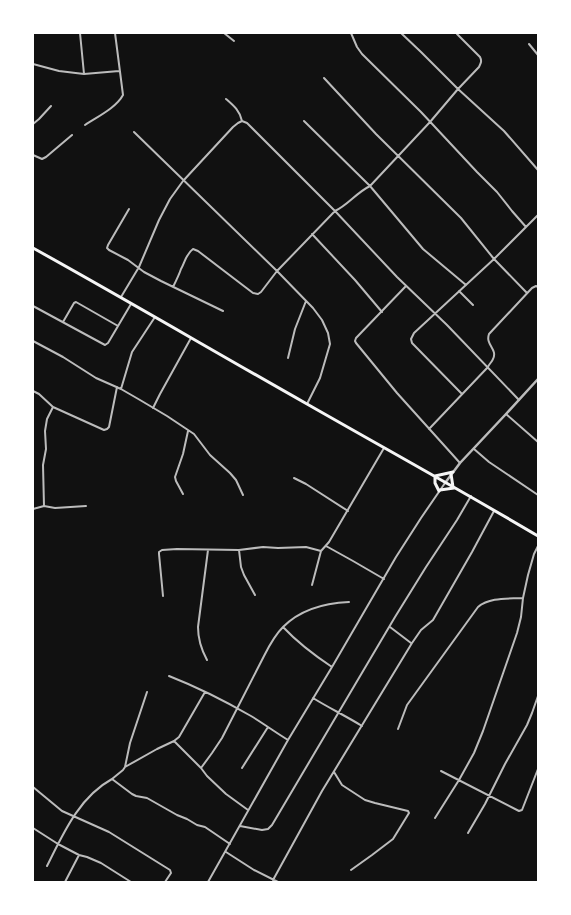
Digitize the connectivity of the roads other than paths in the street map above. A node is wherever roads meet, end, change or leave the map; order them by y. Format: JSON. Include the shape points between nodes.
{"nodes":[{"id":1,"x":80,"y":33,"type":"edge"},
{"id":2,"x":115,"y":33,"type":"edge"},
{"id":3,"x":224,"y":33,"type":"edge"},
{"id":4,"x":351,"y":33,"type":"edge"},
{"id":5,"x":401,"y":33,"type":"edge"},
{"id":6,"x":457,"y":34,"type":"dead end"},
{"id":7,"x":234,"y":41,"type":"dead end"},
{"id":8,"x":529,"y":44,"type":"dead end"},
{"id":9,"x":538,"y":55,"type":"edge"},
{"id":10,"x":33,"y":64,"type":"edge"},
{"id":11,"x":120,"y":70,"type":"junction"},
{"id":12,"x":84,"y":74,"type":"junction"},
{"id":13,"x":324,"y":78,"type":"dead end"},
{"id":14,"x":458,"y":89,"type":"junction"},
{"id":15,"x":226,"y":99,"type":"dead end"},
{"id":16,"x":52,"y":106,"type":"dead end"},
{"id":17,"x":242,"y":121,"type":"junction"},
{"id":18,"x":304,"y":121,"type":"dead end"},
{"id":19,"x":430,"y":122,"type":"junction"},
{"id":20,"x":33,"y":124,"type":"edge"},
{"id":21,"x":85,"y":125,"type":"dead end"},
{"id":22,"x":134,"y":132,"type":"dead end"},
{"id":23,"x":72,"y":135,"type":"dead end"},
{"id":24,"x":33,"y":155,"type":"edge"},
{"id":25,"x":398,"y":156,"type":"junction"},
{"id":26,"x":538,"y":170,"type":"edge"},
{"id":27,"x":183,"y":181,"type":"junction"},
{"id":28,"x":370,"y":186,"type":"junction"},
{"id":29,"x":129,"y":209,"type":"dead end"},
{"id":30,"x":335,"y":211,"type":"junction"},
{"id":31,"x":538,"y":215,"type":"edge"},
{"id":32,"x":526,"y":227,"type":"junction"},
{"id":33,"x":312,"y":234,"type":"junction"},
{"id":34,"x":33,"y":248,"type":"edge"},
{"id":35,"x":494,"y":259,"type":"junction"},
{"id":36,"x":139,"y":267,"type":"junction"},
{"id":37,"x":277,"y":271,"type":"junction"},
{"id":38,"x":466,"y":285,"type":"junction"},
{"id":39,"x":406,"y":286,"type":"junction"},
{"id":40,"x":173,"y":287,"type":"junction"},
{"id":41,"x":538,"y":287,"type":"edge"},
{"id":42,"x":459,"y":291,"type":"junction"},
{"id":43,"x":527,"y":293,"type":"junction"},
{"id":44,"x":121,"y":297,"type":"junction"},
{"id":45,"x":306,"y":301,"type":"junction"},
{"id":46,"x":132,"y":303,"type":"junction"},
{"id":47,"x":473,"y":305,"type":"dead end"},
{"id":48,"x":33,"y":306,"type":"edge"},
{"id":49,"x":223,"y":311,"type":"dead end"},
{"id":50,"x":382,"y":312,"type":"junction"},
{"id":51,"x":435,"y":314,"type":"junction"},
{"id":52,"x":155,"y":317,"type":"junction"},
{"id":53,"x":63,"y":322,"type":"junction"},
{"id":54,"x":118,"y":326,"type":"junction"},
{"id":55,"x":192,"y":337,"type":"junction"},
{"id":56,"x":33,"y":341,"type":"edge"},
{"id":57,"x":288,"y":358,"type":"dead end"},
{"id":58,"x":488,"y":367,"type":"junction"},
{"id":59,"x":538,"y":379,"type":"edge"},
{"id":60,"x":117,"y":387,"type":"junction"},
{"id":61,"x":121,"y":389,"type":"junction"},
{"id":62,"x":33,"y":391,"type":"edge"},
{"id":63,"x":462,"y":394,"type":"junction"},
{"id":64,"x":519,"y":400,"type":"junction"},
{"id":65,"x":307,"y":404,"type":"junction"},
{"id":66,"x":53,"y":407,"type":"junction"},
{"id":67,"x":153,"y":408,"type":"junction"},
{"id":68,"x":506,"y":414,"type":"junction"},
{"id":69,"x":429,"y":429,"type":"junction"},
{"id":70,"x":188,"y":431,"type":"junction"},
{"id":71,"x":538,"y":442,"type":"edge"},
{"id":72,"x":384,"y":447,"type":"junction"},
{"id":73,"x":474,"y":449,"type":"junction"},
{"id":74,"x":460,"y":463,"type":"junction"},
{"id":75,"x":452,"y":473,"type":"junction"},
{"id":76,"x":435,"y":477,"type":"junction"},
{"id":77,"x":294,"y":478,"type":"dead end"},
{"id":78,"x":445,"y":483,"type":"junction"},
{"id":79,"x":454,"y":487,"type":"junction"},
{"id":80,"x":440,"y":491,"type":"junction"},
{"id":81,"x":183,"y":494,"type":"dead end"},
{"id":82,"x":243,"y":495,"type":"dead end"},
{"id":83,"x":538,"y":495,"type":"edge"},
{"id":84,"x":470,"y":496,"type":"junction"},
{"id":85,"x":44,"y":506,"type":"junction"},
{"id":86,"x":86,"y":506,"type":"dead end"},
{"id":87,"x":33,"y":509,"type":"edge"},
{"id":88,"x":495,"y":510,"type":"junction"},
{"id":89,"x":348,"y":511,"type":"junction"},
{"id":90,"x":538,"y":536,"type":"edge"},
{"id":91,"x":326,"y":546,"type":"junction"},
{"id":92,"x":538,"y":546,"type":"edge"},
{"id":93,"x":208,"y":550,"type":"junction"},
{"id":94,"x":239,"y":550,"type":"junction"},
{"id":95,"x":321,"y":551,"type":"junction"},
{"id":96,"x":384,"y":579,"type":"junction"},
{"id":97,"x":312,"y":585,"type":"dead end"},
{"id":98,"x":255,"y":595,"type":"dead end"},
{"id":99,"x":163,"y":596,"type":"dead end"},
{"id":100,"x":523,"y":598,"type":"junction"},
{"id":101,"x":349,"y":602,"type":"dead end"},
{"id":102,"x":283,"y":627,"type":"junction"},
{"id":103,"x":390,"y":627,"type":"junction"},
{"id":104,"x":412,"y":643,"type":"junction"},
{"id":105,"x":207,"y":660,"type":"dead end"},
{"id":106,"x":332,"y":667,"type":"junction"},
{"id":107,"x":170,"y":676,"type":"dead end"},
{"id":108,"x":148,"y":692,"type":"dead end"},
{"id":109,"x":205,"y":692,"type":"junction"},
{"id":110,"x":538,"y":696,"type":"edge"},
{"id":111,"x":313,"y":698,"type":"junction"},
{"id":112,"x":237,"y":708,"type":"junction"},
{"id":113,"x":338,"y":713,"type":"junction"},
{"id":114,"x":362,"y":726,"type":"junction"},
{"id":115,"x":268,"y":727,"type":"junction"},
{"id":116,"x":398,"y":729,"type":"dead end"},
{"id":117,"x":288,"y":740,"type":"junction"},
{"id":118,"x":174,"y":741,"type":"junction"},
{"id":119,"x":125,"y":767,"type":"junction"},
{"id":120,"x":201,"y":768,"type":"junction"},
{"id":121,"x":242,"y":768,"type":"dead end"},
{"id":122,"x":538,"y":769,"type":"edge"},
{"id":123,"x":440,"y":771,"type":"dead end"},
{"id":124,"x":334,"y":772,"type":"junction"},
{"id":125,"x":112,"y":779,"type":"junction"},
{"id":126,"x":458,"y":780,"type":"junction"},
{"id":127,"x":33,"y":787,"type":"edge"},
{"id":128,"x":488,"y":796,"type":"junction"},
{"id":129,"x":248,"y":810,"type":"junction"},
{"id":130,"x":73,"y":816,"type":"junction"},
{"id":131,"x":435,"y":818,"type":"dead end"},
{"id":132,"x":240,"y":826,"type":"junction"},
{"id":133,"x":33,"y":828,"type":"edge"},
{"id":134,"x":468,"y":833,"type":"dead end"},
{"id":135,"x":58,"y":844,"type":"junction"},
{"id":136,"x":230,"y":844,"type":"junction"},
{"id":137,"x":226,"y":852,"type":"junction"},
{"id":138,"x":79,"y":856,"type":"junction"},
{"id":139,"x":47,"y":866,"type":"dead end"},
{"id":140,"x":351,"y":870,"type":"dead end"},
{"id":141,"x":127,"y":879,"type":"junction"},
{"id":142,"x":273,"y":880,"type":"junction"},
{"id":143,"x":65,"y":882,"type":"edge"},
{"id":144,"x":124,"y":882,"type":"edge"},
{"id":145,"x":131,"y":882,"type":"edge"},
{"id":146,"x":165,"y":882,"type":"edge"},
{"id":147,"x":208,"y":882,"type":"edge"},
{"id":148,"x":278,"y":882,"type":"edge"}],
"edges":[{"from":1,"to":12,"type":"street"},
{"from":2,"to":11,"type":"street"},
{"from":3,"to":7,"type":"street"},
{"from":4,"to":19,"type":"street","via":[[362,54]]},
{"from":5,"to":14,"type":"street"},
{"from":6,"to":14,"type":"street","via":[[481,60],[479,67]]},
{"from":8,"to":9,"type":"street"},
{"from":10,"to":12,"type":"street"},
{"from":11,"to":12,"type":"street"},
{"from":11,"to":21,"type":"street","via":[[123,91],[121,99]]},
{"from":13,"to":25,"type":"street"},
{"from":14,"to":19,"type":"street"},
{"from":14,"to":26,"type":"street","via":[[504,131]]},
{"from":15,"to":17,"type":"street","via":[[238,110]]},
{"from":16,"to":20,"type":"street"},
{"from":17,"to":27,"type":"street","via":[[233,127]]},
{"from":17,"to":30,"type":"street","via":[[247,123]]},
{"from":18,"to":28,"type":"street"},
{"from":19,"to":25,"type":"street"},
{"from":19,"to":32,"type":"street","via":[[497,192]]},
{"from":22,"to":27,"type":"street"},
{"from":23,"to":24,"type":"street","via":[[46,157],[42,159]]},
{"from":25,"to":28,"type":"street"},
{"from":25,"to":35,"type":"street","via":[[461,218]]},
{"from":27,"to":36,"type":"street","via":[[165,208]]},
{"from":27,"to":37,"type":"street"},
{"from":28,"to":30,"type":"street"},
{"from":28,"to":38,"type":"street","via":[[424,249]]},
{"from":29,"to":36,"type":"street","via":[[108,248]]},
{"from":30,"to":33,"type":"street"},
{"from":30,"to":39,"type":"street"},
{"from":31,"to":32,"type":"street"},
{"from":32,"to":35,"type":"street"},
{"from":33,"to":37,"type":"street"},
{"from":33,"to":50,"type":"street"},
{"from":34,"to":44,"type":"main road"},
{"from":35,"to":38,"type":"street"},
{"from":35,"to":43,"type":"street"},
{"from":36,"to":40,"type":"street"},
{"from":36,"to":44,"type":"street"},
{"from":37,"to":40,"type":"street","via":[[261,292],[256,294],[193,249],[186,256]]},
{"from":37,"to":45,"type":"street"},
{"from":38,"to":42,"type":"street"},
{"from":39,"to":50,"type":"street"},
{"from":39,"to":51,"type":"street"},
{"from":40,"to":49,"type":"street"},
{"from":41,"to":43,"type":"street"},
{"from":42,"to":47,"type":"street"},
{"from":42,"to":51,"type":"street"},
{"from":43,"to":58,"type":"street","via":[[489,334],[488,343],[494,358]]},
{"from":44,"to":46,"type":"main road"},
{"from":45,"to":57,"type":"street","via":[[295,329]]},
{"from":45,"to":65,"type":"street","via":[[325,326],[330,340],[320,378]]},
{"from":46,"to":52,"type":"main road"},
{"from":46,"to":54,"type":"street"},
{"from":48,"to":53,"type":"street"},
{"from":50,"to":69,"type":"street","via":[[356,338],[356,343]]},
{"from":51,"to":58,"type":"street"},
{"from":51,"to":63,"type":"street","via":[[414,333],[412,343]]},
{"from":52,"to":55,"type":"main road"},
{"from":52,"to":61,"type":"street","via":[[132,352]]},
{"from":53,"to":54,"type":"street","via":[[105,345]]},
{"from":53,"to":54,"type":"street","via":[[76,302]]},
{"from":55,"to":65,"type":"main road"},
{"from":55,"to":67,"type":"street"},
{"from":56,"to":60,"type":"street","via":[[96,378]]},
{"from":58,"to":63,"type":"street"},
{"from":58,"to":64,"type":"street"},
{"from":59,"to":64,"type":"street"},
{"from":60,"to":61,"type":"street"},
{"from":60,"to":66,"type":"street","via":[[109,427],[104,430]]},
{"from":61,"to":67,"type":"street"},
{"from":62,"to":66,"type":"street"},
{"from":63,"to":69,"type":"street"},
{"from":64,"to":68,"type":"street"},
{"from":65,"to":72,"type":"main road"},
{"from":66,"to":85,"type":"street","via":[[45,431]]},
{"from":67,"to":70,"type":"street"},
{"from":68,"to":71,"type":"street"},
{"from":68,"to":73,"type":"street"},
{"from":69,"to":74,"type":"street"},
{"from":70,"to":81,"type":"street","via":[[175,477]]},
{"from":70,"to":82,"type":"street","via":[[198,438],[210,455],[230,473]]},
{"from":72,"to":76,"type":"main road"},
{"from":72,"to":89,"type":"street"},
{"from":73,"to":74,"type":"street"},
{"from":73,"to":83,"type":"street"},
{"from":74,"to":75,"type":"street"},
{"from":75,"to":76,"type":"main road"},
{"from":75,"to":78,"type":"street"},
{"from":75,"to":79,"type":"main road"},
{"from":76,"to":78,"type":"main road"},
{"from":76,"to":80,"type":"main road"},
{"from":77,"to":89,"type":"street"},
{"from":78,"to":79,"type":"main road"},
{"from":78,"to":80,"type":"street"},
{"from":79,"to":80,"type":"main road"},
{"from":79,"to":84,"type":"main road"},
{"from":80,"to":96,"type":"street"},
{"from":84,"to":88,"type":"main road"},
{"from":84,"to":103,"type":"street"},
{"from":85,"to":86,"type":"street"},
{"from":85,"to":87,"type":"street"},
{"from":88,"to":90,"type":"main road"},
{"from":88,"to":104,"type":"street","via":[[433,620],[421,630]]},
{"from":89,"to":91,"type":"street"},
{"from":91,"to":95,"type":"street"},
{"from":91,"to":96,"type":"street"},
{"from":92,"to":100,"type":"street"},
{"from":93,"to":94,"type":"street"},
{"from":93,"to":99,"type":"street","via":[[160,551]]},
{"from":93,"to":105,"type":"street","via":[[198,627],[200,647]]},
{"from":94,"to":95,"type":"street","via":[[306,547]]},
{"from":94,"to":98,"type":"street","via":[[241,567]]},
{"from":95,"to":97,"type":"street"},
{"from":96,"to":106,"type":"street"},
{"from":100,"to":116,"type":"street","via":[[493,600],[478,607],[407,705]]},
{"from":100,"to":126,"type":"street","via":[[517,633],[483,731]]},
{"from":101,"to":102,"type":"street","via":[[325,605],[303,612]]},
{"from":102,"to":106,"type":"street","via":[[311,654]]},
{"from":102,"to":112,"type":"street","via":[[268,648]]},
{"from":103,"to":104,"type":"street"},
{"from":103,"to":113,"type":"street"},
{"from":104,"to":114,"type":"street"},
{"from":106,"to":111,"type":"street"},
{"from":107,"to":109,"type":"street"},
{"from":108,"to":119,"type":"street","via":[[130,743]]},
{"from":109,"to":112,"type":"street"},
{"from":109,"to":118,"type":"street","via":[[179,737]]},
{"from":110,"to":128,"type":"street","via":[[527,725]]},
{"from":111,"to":113,"type":"street"},
{"from":111,"to":117,"type":"street"},
{"from":112,"to":115,"type":"street"},
{"from":112,"to":120,"type":"street","via":[[222,738]]},
{"from":113,"to":114,"type":"street"},
{"from":113,"to":132,"type":"street","via":[[272,825],[262,830]]},
{"from":114,"to":124,"type":"street"},
{"from":115,"to":117,"type":"street"},
{"from":115,"to":121,"type":"street"},
{"from":117,"to":129,"type":"street"},
{"from":118,"to":119,"type":"street"},
{"from":118,"to":120,"type":"street"},
{"from":119,"to":125,"type":"street"},
{"from":120,"to":129,"type":"street","via":[[226,794]]},
{"from":122,"to":128,"type":"street","via":[[522,810],[518,811]]},
{"from":123,"to":126,"type":"street"},
{"from":124,"to":140,"type":"street","via":[[342,785],[365,800],[409,813],[393,839]]},
{"from":124,"to":142,"type":"street"},
{"from":125,"to":130,"type":"street","via":[[99,787]]},
{"from":125,"to":136,"type":"street","via":[[132,794],[149,798]]},
{"from":126,"to":128,"type":"street"},
{"from":126,"to":131,"type":"street"},
{"from":127,"to":130,"type":"street","via":[[56,807]]},
{"from":128,"to":134,"type":"street"},
{"from":129,"to":132,"type":"street"},
{"from":130,"to":135,"type":"street"},
{"from":130,"to":146,"type":"street","via":[[109,832],[170,870],[171,873]]},
{"from":132,"to":136,"type":"street"},
{"from":133,"to":135,"type":"street"},
{"from":135,"to":138,"type":"street"},
{"from":135,"to":139,"type":"street"},
{"from":136,"to":137,"type":"street"},
{"from":137,"to":142,"type":"street"},
{"from":137,"to":147,"type":"street"},
{"from":138,"to":141,"type":"street","via":[[94,860]]},
{"from":138,"to":143,"type":"street"},
{"from":141,"to":144,"type":"street"},
{"from":141,"to":145,"type":"street"},
{"from":142,"to":148,"type":"street"}]}
